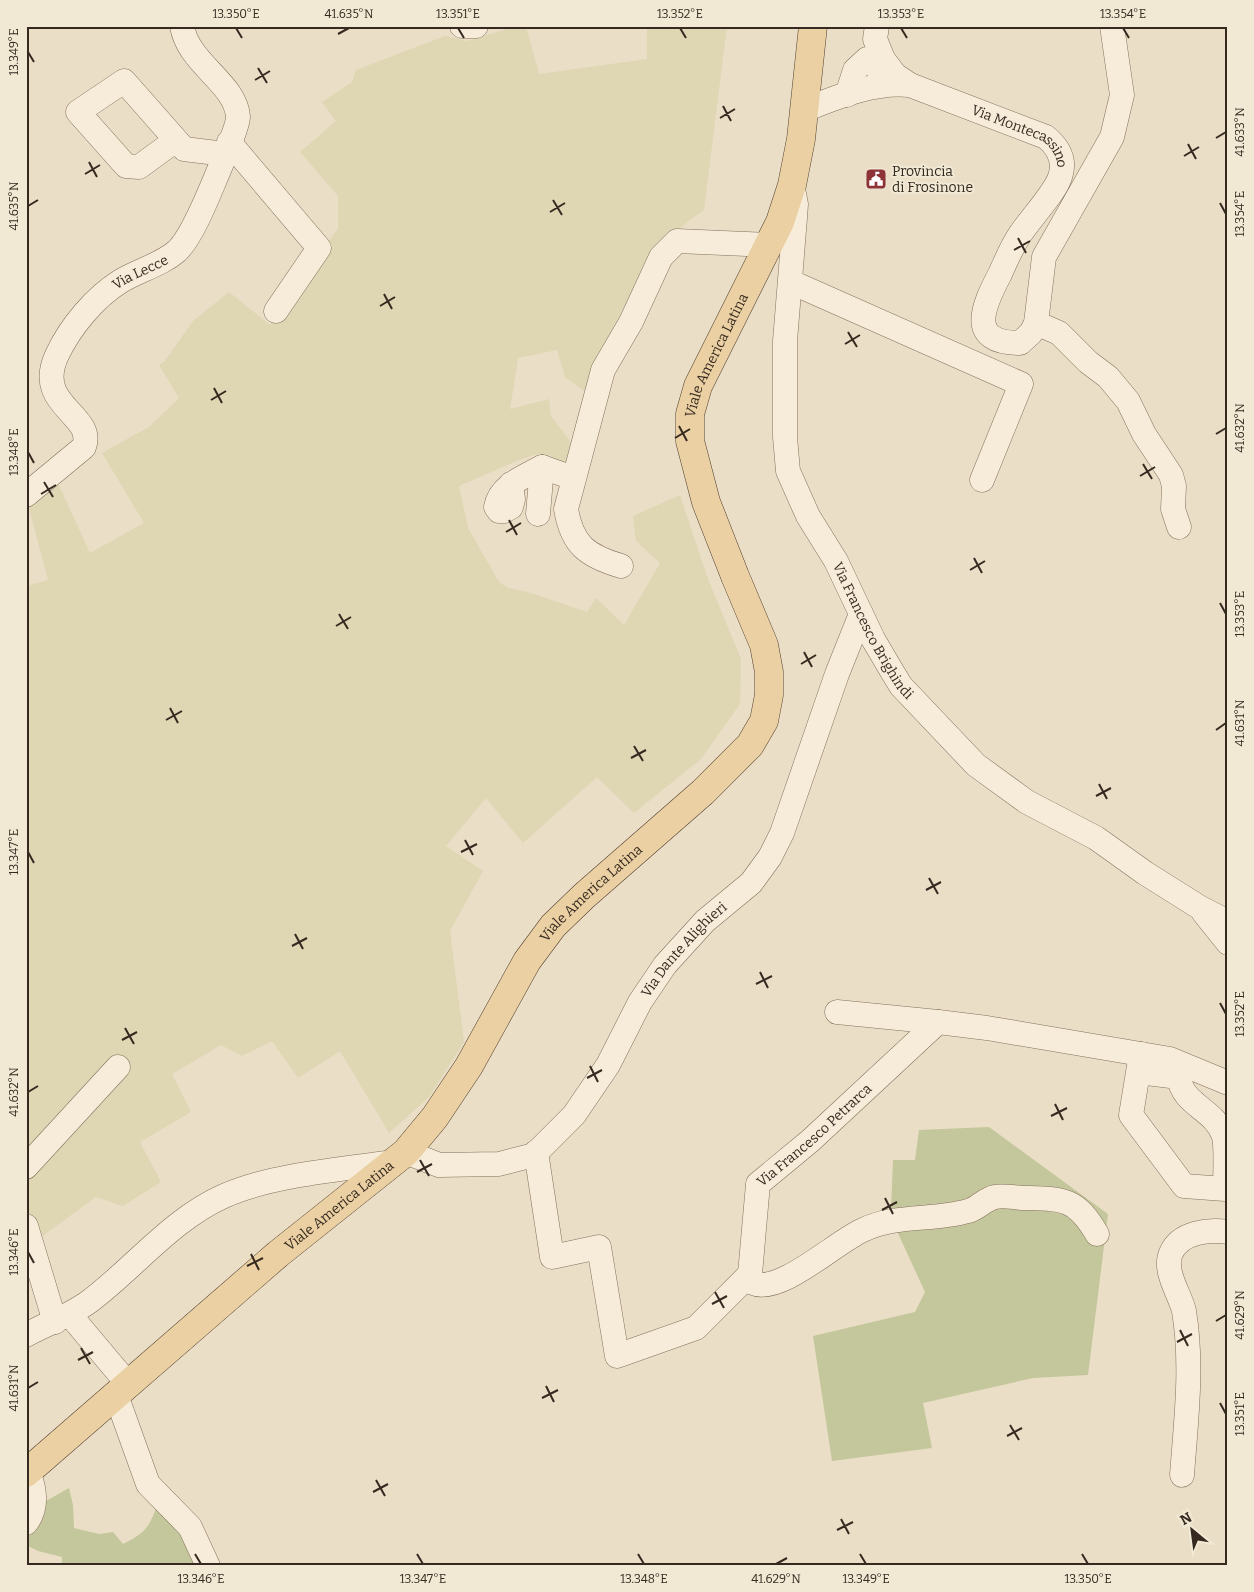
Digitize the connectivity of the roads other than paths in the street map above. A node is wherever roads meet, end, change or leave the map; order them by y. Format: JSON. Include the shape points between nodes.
{"nodes":[{"id":1,"x":182,"y":26,"type":"edge"},
{"id":2,"x":462,"y":26,"type":"edge"},
{"id":3,"x":476,"y":26,"type":"edge"},
{"id":4,"x":813,"y":26,"type":"edge"},
{"id":5,"x":877,"y":26,"type":"edge"},
{"id":6,"x":1112,"y":26,"type":"edge"},
{"id":7,"x":883,"y":59,"type":"junction"},
{"id":8,"x":910,"y":85,"type":"junction"},
{"id":9,"x":857,"y":92,"type":"junction"},
{"id":10,"x":804,"y":110,"type":"junction"},
{"id":11,"x":176,"y":140,"type":"dead end"},
{"id":12,"x":227,"y":148,"type":"junction"},
{"id":13,"x":792,"y":185,"type":"junction"},
{"id":14,"x":769,"y":245,"type":"junction"},
{"id":15,"x":791,"y":282,"type":"junction"},
{"id":16,"x":276,"y":311,"type":"dead end"},
{"id":17,"x":1036,"y":323,"type":"junction"},
{"id":18,"x":542,"y":467,"type":"junction"},
{"id":19,"x":573,"y":478,"type":"junction"},
{"id":20,"x":982,"y":480,"type":"dead end"},
{"id":21,"x":511,"y":484,"type":"dead end"},
{"id":22,"x":26,"y":495,"type":"edge"},
{"id":23,"x":538,"y":514,"type":"dead end"},
{"id":24,"x":1179,"y":527,"type":"dead end"},
{"id":25,"x":621,"y":566,"type":"dead end"},
{"id":26,"x":861,"y":614,"type":"junction"},
{"id":27,"x":1199,"y":907,"type":"junction"},
{"id":28,"x":1228,"y":922,"type":"edge"},
{"id":29,"x":1228,"y":943,"type":"edge"},
{"id":30,"x":837,"y":1012,"type":"dead end"},
{"id":31,"x":938,"y":1022,"type":"junction"},
{"id":32,"x":1140,"y":1063,"type":"junction"},
{"id":33,"x":118,"y":1067,"type":"dead end"},
{"id":34,"x":1228,"y":1084,"type":"edge"},
{"id":35,"x":536,"y":1152,"type":"junction"},
{"id":36,"x":400,"y":1157,"type":"junction"},
{"id":37,"x":26,"y":1167,"type":"edge"},
{"id":38,"x":26,"y":1226,"type":"edge"},
{"id":39,"x":1228,"y":1232,"type":"edge"},
{"id":40,"x":1097,"y":1234,"type":"dead end"},
{"id":41,"x":750,"y":1274,"type":"junction"},
{"id":42,"x":62,"y":1318,"type":"junction"},
{"id":43,"x":26,"y":1335,"type":"edge"},
{"id":44,"x":122,"y":1390,"type":"junction"},
{"id":45,"x":27,"y":1472,"type":"edge"},
{"id":46,"x":1182,"y":1475,"type":"dead end"},
{"id":47,"x":26,"y":1523,"type":"edge"},
{"id":48,"x":208,"y":1566,"type":"edge"}],
"edges":[{"from":1,"to":12,"type":"street","name":"Via Lecce","via":[[188,43],[235,102],[238,120]]},
{"from":2,"to":3,"type":"street"},
{"from":4,"to":10,"type":"main road","name":"Viale America Latina"},
{"from":5,"to":7,"type":"street","via":[[876,39]]},
{"from":6,"to":17,"type":"street","via":[[1122,95],[1112,137],[1044,257]]},
{"from":7,"to":8,"type":"street","via":[[895,75]]},
{"from":7,"to":9,"type":"street","via":[[878,78]]},
{"from":8,"to":9,"type":"street","name":"Via Montecassino","via":[[895,83]]},
{"from":8,"to":17,"type":"street","name":"Via Montecassino","via":[[1046,137],[1055,145],[1062,166],[1060,178],[1018,237],[982,314],[984,328],[993,338],[1006,342],[1020,342],[1031,333]]},
{"from":9,"to":10,"type":"street","name":"Via Montecassino"},
{"from":10,"to":13,"type":"main road","name":"Viale America Latina","via":[[802,139]]},
{"from":11,"to":12,"type":"street","via":[[184,149]]},
{"from":12,"to":16,"type":"street","via":[[319,248]]},
{"from":12,"to":22,"type":"street","name":"Via Lecce","via":[[190,232],[178,250],[120,281],[79,319],[66,339],[52,367],[51,382],[61,403],[84,427],[87,438],[84,447]]},
{"from":13,"to":14,"type":"main road","name":"Viale America Latina"},
{"from":13,"to":15,"type":"street","name":"Via Francesco Brighindi","via":[[796,204]]},
{"from":14,"to":19,"type":"street","via":[[676,240],[661,258],[631,322],[603,370]]},
{"from":14,"to":36,"type":"main road","name":"Viale America Latina","via":[[698,386],[690,414],[690,441],[706,502],[764,645],[769,695],[764,720],[750,745],[703,792],[553,926],[527,962],[469,1066],[435,1117]]},
{"from":15,"to":20,"type":"street","via":[[1021,384]]},
{"from":15,"to":26,"type":"street","name":"Via Francesco Brighindi","via":[[786,341],[788,471],[808,516],[836,560]]},
{"from":17,"to":24,"type":"street","via":[[1059,334],[1108,377],[1128,401],[1144,434],[1171,475],[1173,509]]},
{"from":18,"to":19,"type":"street"},
{"from":18,"to":21,"type":"street"},
{"from":18,"to":23,"type":"street"},
{"from":19,"to":25,"type":"street","via":[[566,509],[576,539],[586,552]]},
{"from":26,"to":27,"type":"street","name":"Via Francesco Brighindi","via":[[901,686],[976,765],[1027,802],[1096,838]]},
{"from":26,"to":35,"type":"street","name":"Via Dante Alighieri","via":[[770,857],[751,883],[705,921],[665,965],[640,1002],[608,1065],[574,1115]]},
{"from":27,"to":28,"type":"street","name":"Via Francesco Brighindi"},
{"from":27,"to":29,"type":"street"},
{"from":30,"to":31,"type":"street"},
{"from":31,"to":32,"type":"street"},
{"from":31,"to":41,"type":"street","name":"Via Francesco Petrarca","via":[[810,1141],[758,1184]]},
{"from":32,"to":32,"type":"street","via":[[1131,1115],[1184,1186],[1225,1189],[1224,1134],[1209,1114],[1186,1097],[1180,1086],[1180,1077]]},
{"from":32,"to":34,"type":"street","via":[[1170,1059]]},
{"from":33,"to":37,"type":"street"},
{"from":35,"to":36,"type":"street","name":"Via Dante Alighieri","via":[[499,1164],[439,1165]]},
{"from":35,"to":41,"type":"street","via":[[552,1257],[599,1247],[617,1356],[696,1328]]},
{"from":36,"to":42,"type":"street","via":[[238,1190],[222,1197],[184,1221],[90,1300]]},
{"from":36,"to":44,"type":"main road","name":"Viale America Latina","via":[[278,1254]]},
{"from":38,"to":42,"type":"street"},
{"from":39,"to":46,"type":"street","via":[[1198,1232],[1185,1238],[1171,1253],[1170,1269],[1184,1311],[1188,1360]]},
{"from":40,"to":41,"type":"street","via":[[1086,1214],[1061,1199],[994,1197],[968,1211],[886,1221],[865,1228],[845,1238],[805,1267],[772,1283],[760,1286],[753,1283]]},
{"from":42,"to":43,"type":"street"},
{"from":42,"to":44,"type":"street"},
{"from":44,"to":45,"type":"main road","name":"Viale America Latina"},
{"from":44,"to":48,"type":"street","via":[[148,1484],[190,1527]]},
{"from":45,"to":47,"type":"street","via":[[34,1485],[35,1500]]}]}
